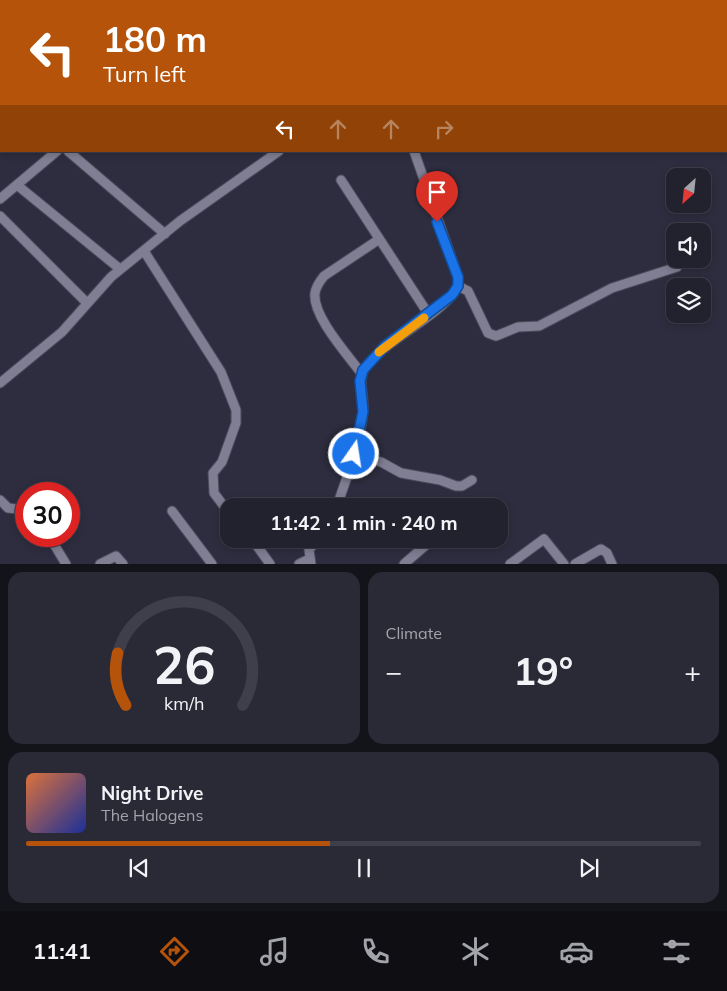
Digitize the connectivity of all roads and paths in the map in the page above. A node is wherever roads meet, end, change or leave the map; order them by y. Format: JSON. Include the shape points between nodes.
{"nodes":[{"id":1,"x":56,"y":152,"type":"edge"},
{"id":2,"x":69,"y":152,"type":"edge"},
{"id":3,"x":278,"y":152,"type":"edge"},
{"id":4,"x":414,"y":152,"type":"edge"},
{"id":5,"x":341,"y":180,"type":"dead end"},
{"id":6,"x":17,"y":185,"type":"junction"},
{"id":7,"x":0,"y":199,"type":"edge"},
{"id":8,"x":0,"y":216,"type":"edge"},
{"id":9,"x":165,"y":234,"type":"junction"},
{"id":10,"x":378,"y":240,"type":"junction"},
{"id":11,"x":144,"y":251,"type":"junction"},
{"id":12,"x":674,"y":268,"type":"edge"},
{"id":13,"x":120,"y":269,"type":"junction"},
{"id":14,"x":458,"y":286,"type":"junction"},
{"id":15,"x":87,"y":303,"type":"junction"},
{"id":16,"x":429,"y":315,"type":"junction"},
{"id":17,"x":361,"y":373,"type":"junction"},
{"id":18,"x":0,"y":384,"type":"edge"},
{"id":19,"x":354,"y":454,"type":"junction"},
{"id":20,"x":472,"y":480,"type":"dead end"},
{"id":21,"x":340,"y":498,"type":"edge"},
{"id":22,"x":0,"y":500,"type":"edge"},
{"id":23,"x":220,"y":501,"type":"edge"},
{"id":24,"x":15,"y":509,"type":"edge"},
{"id":25,"x":172,"y":511,"type":"dead end"},
{"id":26,"x":56,"y":547,"type":"edge"},
{"id":27,"x":258,"y":548,"type":"edge"},
{"id":28,"x":311,"y":548,"type":"edge"},
{"id":29,"x":423,"y":548,"type":"edge"},
{"id":30,"x":310,"y":561,"type":"edge"},
{"id":31,"x":66,"y":564,"type":"edge"},
{"id":32,"x":100,"y":564,"type":"edge"},
{"id":33,"x":123,"y":564,"type":"edge"},
{"id":34,"x":212,"y":564,"type":"edge"},
{"id":35,"x":270,"y":564,"type":"edge"},
{"id":36,"x":299,"y":564,"type":"edge"},
{"id":37,"x":404,"y":564,"type":"edge"},
{"id":38,"x":510,"y":564,"type":"edge"},
{"id":39,"x":564,"y":564,"type":"edge"},
{"id":40,"x":575,"y":564,"type":"edge"},
{"id":41,"x":612,"y":564,"type":"edge"}],
"edges":[{"from":1,"to":6,"type":"street"},
{"from":2,"to":9,"type":"street"},
{"from":3,"to":9,"type":"street"},
{"from":4,"to":14,"type":"street","via":[[458,277]]},
{"from":5,"to":10,"type":"street"},
{"from":6,"to":7,"type":"street"},
{"from":6,"to":13,"type":"street"},
{"from":8,"to":15,"type":"street"},
{"from":9,"to":11,"type":"street"},
{"from":10,"to":16,"type":"street"},
{"from":10,"to":17,"type":"street","via":[[324,276],[315,293],[319,314]]},
{"from":11,"to":13,"type":"street"},
{"from":11,"to":23,"type":"street","via":[[221,372],[236,410],[236,423],[222,462],[213,473],[214,493]]},
{"from":12,"to":14,"type":"street","via":[[612,288],[539,326],[518,326],[496,336],[488,333],[468,292]]},
{"from":13,"to":15,"type":"street"},
{"from":14,"to":16,"type":"street"},
{"from":15,"to":18,"type":"street","via":[[62,332]]},
{"from":16,"to":17,"type":"street","via":[[385,346]]},
{"from":17,"to":19,"type":"street","via":[[363,412]]},
{"from":19,"to":20,"type":"street","via":[[381,462],[401,473],[459,487]]},
{"from":19,"to":21,"type":"street"},
{"from":22,"to":24,"type":"street","via":[[8,508]]},
{"from":25,"to":34,"type":"street"},
{"from":26,"to":31,"type":"street"},
{"from":27,"to":35,"type":"street"},
{"from":28,"to":30,"type":"street"},
{"from":29,"to":37,"type":"street"},
{"from":30,"to":36,"type":"street"},
{"from":32,"to":33,"type":"street","via":[[116,556]]},
{"from":38,"to":39,"type":"street","via":[[544,539]]},
{"from":40,"to":41,"type":"street","via":[[601,550],[607,552]]}]}
